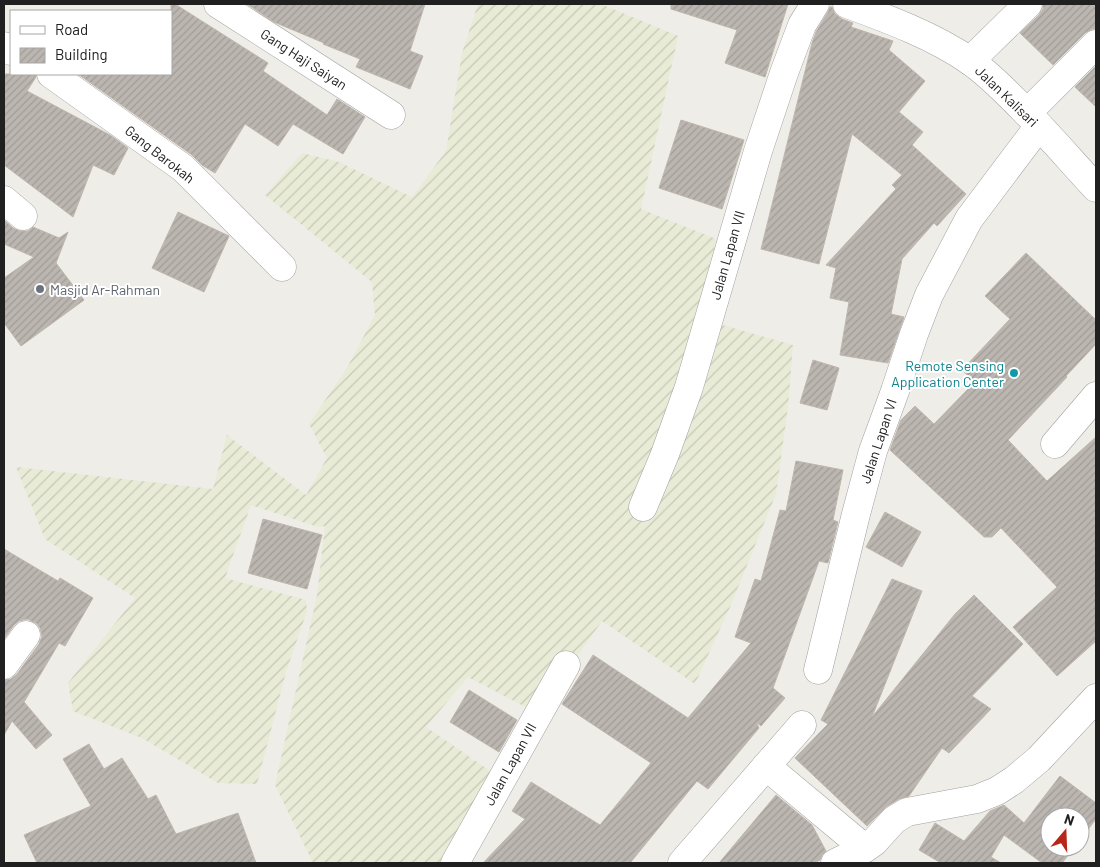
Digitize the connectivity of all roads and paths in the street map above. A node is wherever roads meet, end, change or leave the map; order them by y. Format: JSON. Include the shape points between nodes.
{"nodes":[{"id":1,"x":218,"y":4,"type":"edge"},
{"id":2,"x":815,"y":4,"type":"edge"},
{"id":3,"x":847,"y":4,"type":"edge"},
{"id":4,"x":1028,"y":4,"type":"edge"},
{"id":5,"x":1096,"y":44,"type":"edge"},
{"id":6,"x":970,"y":61,"type":"junction"},
{"id":7,"x":52,"y":75,"type":"edge"},
{"id":8,"x":391,"y":115,"type":"dead end"},
{"id":9,"x":1033,"y":119,"type":"junction"},
{"id":10,"x":1096,"y":188,"type":"edge"},
{"id":11,"x":282,"y":266,"type":"dead end"},
{"id":12,"x":1096,"y":396,"type":"edge"},
{"id":13,"x":1055,"y":444,"type":"dead end"},
{"id":14,"x":643,"y":507,"type":"dead end"},
{"id":15,"x":26,"y":635,"type":"dead end"},
{"id":16,"x":4,"y":664,"type":"edge"},
{"id":17,"x":566,"y":665,"type":"dead end"},
{"id":18,"x":818,"y":670,"type":"dead end"},
{"id":19,"x":1096,"y":698,"type":"edge"},
{"id":20,"x":802,"y":725,"type":"dead end"},
{"id":21,"x":766,"y":766,"type":"junction"},
{"id":22,"x":856,"y":841,"type":"dead end"},
{"id":23,"x":454,"y":863,"type":"edge"},
{"id":24,"x":682,"y":863,"type":"edge"},
{"id":25,"x":835,"y":863,"type":"edge"}],
"edges":[{"from":1,"to":8,"type":"street","name":"Gang Haji Saiyan"},
{"from":2,"to":14,"type":"street","name":"Jalan Lapan VII","via":[[802,25],[758,151],[689,387]]},
{"from":3,"to":6,"type":"street","name":"Jalan Kalisari","via":[[905,26]]},
{"from":4,"to":6,"type":"street"},
{"from":5,"to":9,"type":"street","name":"Jalan Lapan VI"},
{"from":6,"to":9,"type":"street","name":"Jalan Kalisari"},
{"from":7,"to":11,"type":"street","name":"Gang Barokah","via":[[183,168]]},
{"from":9,"to":10,"type":"street","name":"Jalan Kalisari"},
{"from":9,"to":18,"type":"street","name":"Jalan Lapan VI","via":[[968,219],[929,295],[873,451]]},
{"from":12,"to":13,"type":"street"},
{"from":15,"to":16,"type":"street"},
{"from":17,"to":23,"type":"street","name":"Jalan Lapan VII"},
{"from":19,"to":25,"type":"street","via":[[1039,759],[997,791],[977,799],[907,812],[894,820],[874,842]]},
{"from":20,"to":21,"type":"street"},
{"from":21,"to":22,"type":"street"},
{"from":21,"to":24,"type":"street"}]}
